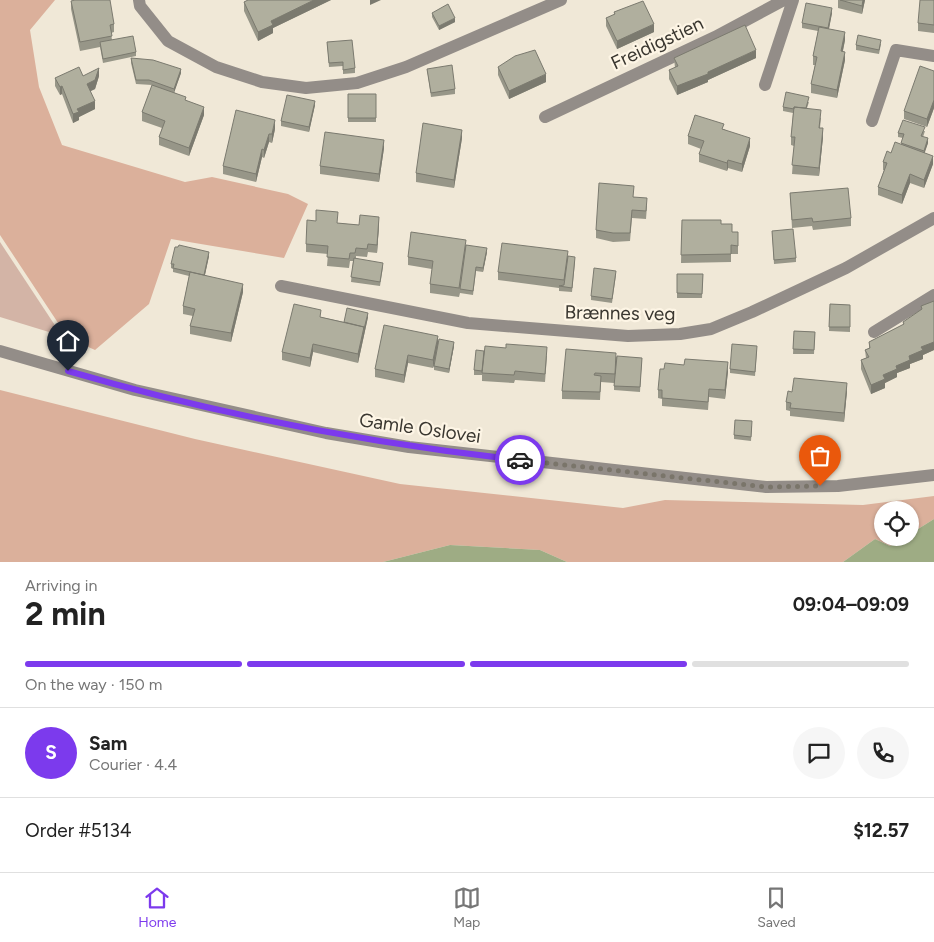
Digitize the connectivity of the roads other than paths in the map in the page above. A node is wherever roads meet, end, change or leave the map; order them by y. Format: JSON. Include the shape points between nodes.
{"nodes":[{"id":1,"x":138,"y":0,"type":"edge"},
{"id":2,"x":561,"y":0,"type":"edge"},
{"id":3,"x":784,"y":0,"type":"edge"},
{"id":4,"x":792,"y":0,"type":"edge"},
{"id":5,"x":934,"y":56,"type":"edge"},
{"id":6,"x":764,"y":86,"type":"dead end"},
{"id":7,"x":545,"y":117,"type":"dead end"},
{"id":8,"x":872,"y":121,"type":"dead end"},
{"id":9,"x":934,"y":218,"type":"edge"},
{"id":10,"x":281,"y":286,"type":"dead end"},
{"id":11,"x":934,"y":295,"type":"edge"},
{"id":12,"x":874,"y":332,"type":"dead end"},
{"id":13,"x":0,"y":351,"type":"edge"},
{"id":14,"x":934,"y":476,"type":"edge"}],
"edges":[{"from":1,"to":2,"type":"street","via":[[168,41],[216,67],[262,82],[306,88],[357,83],[406,67]]},
{"from":3,"to":7,"type":"street","name":"Freidigstien","via":[[715,37]]},
{"from":4,"to":6,"type":"street"},
{"from":5,"to":8,"type":"street","via":[[896,50]]},
{"from":9,"to":10,"type":"street","name":"Brænnes veg","via":[[846,268],[761,308],[711,329],[680,334],[628,336],[468,323]]},
{"from":11,"to":12,"type":"street"},
{"from":13,"to":14,"type":"street","name":"Gamle Oslovei","via":[[135,390],[408,447],[766,487],[838,486]]}]}
